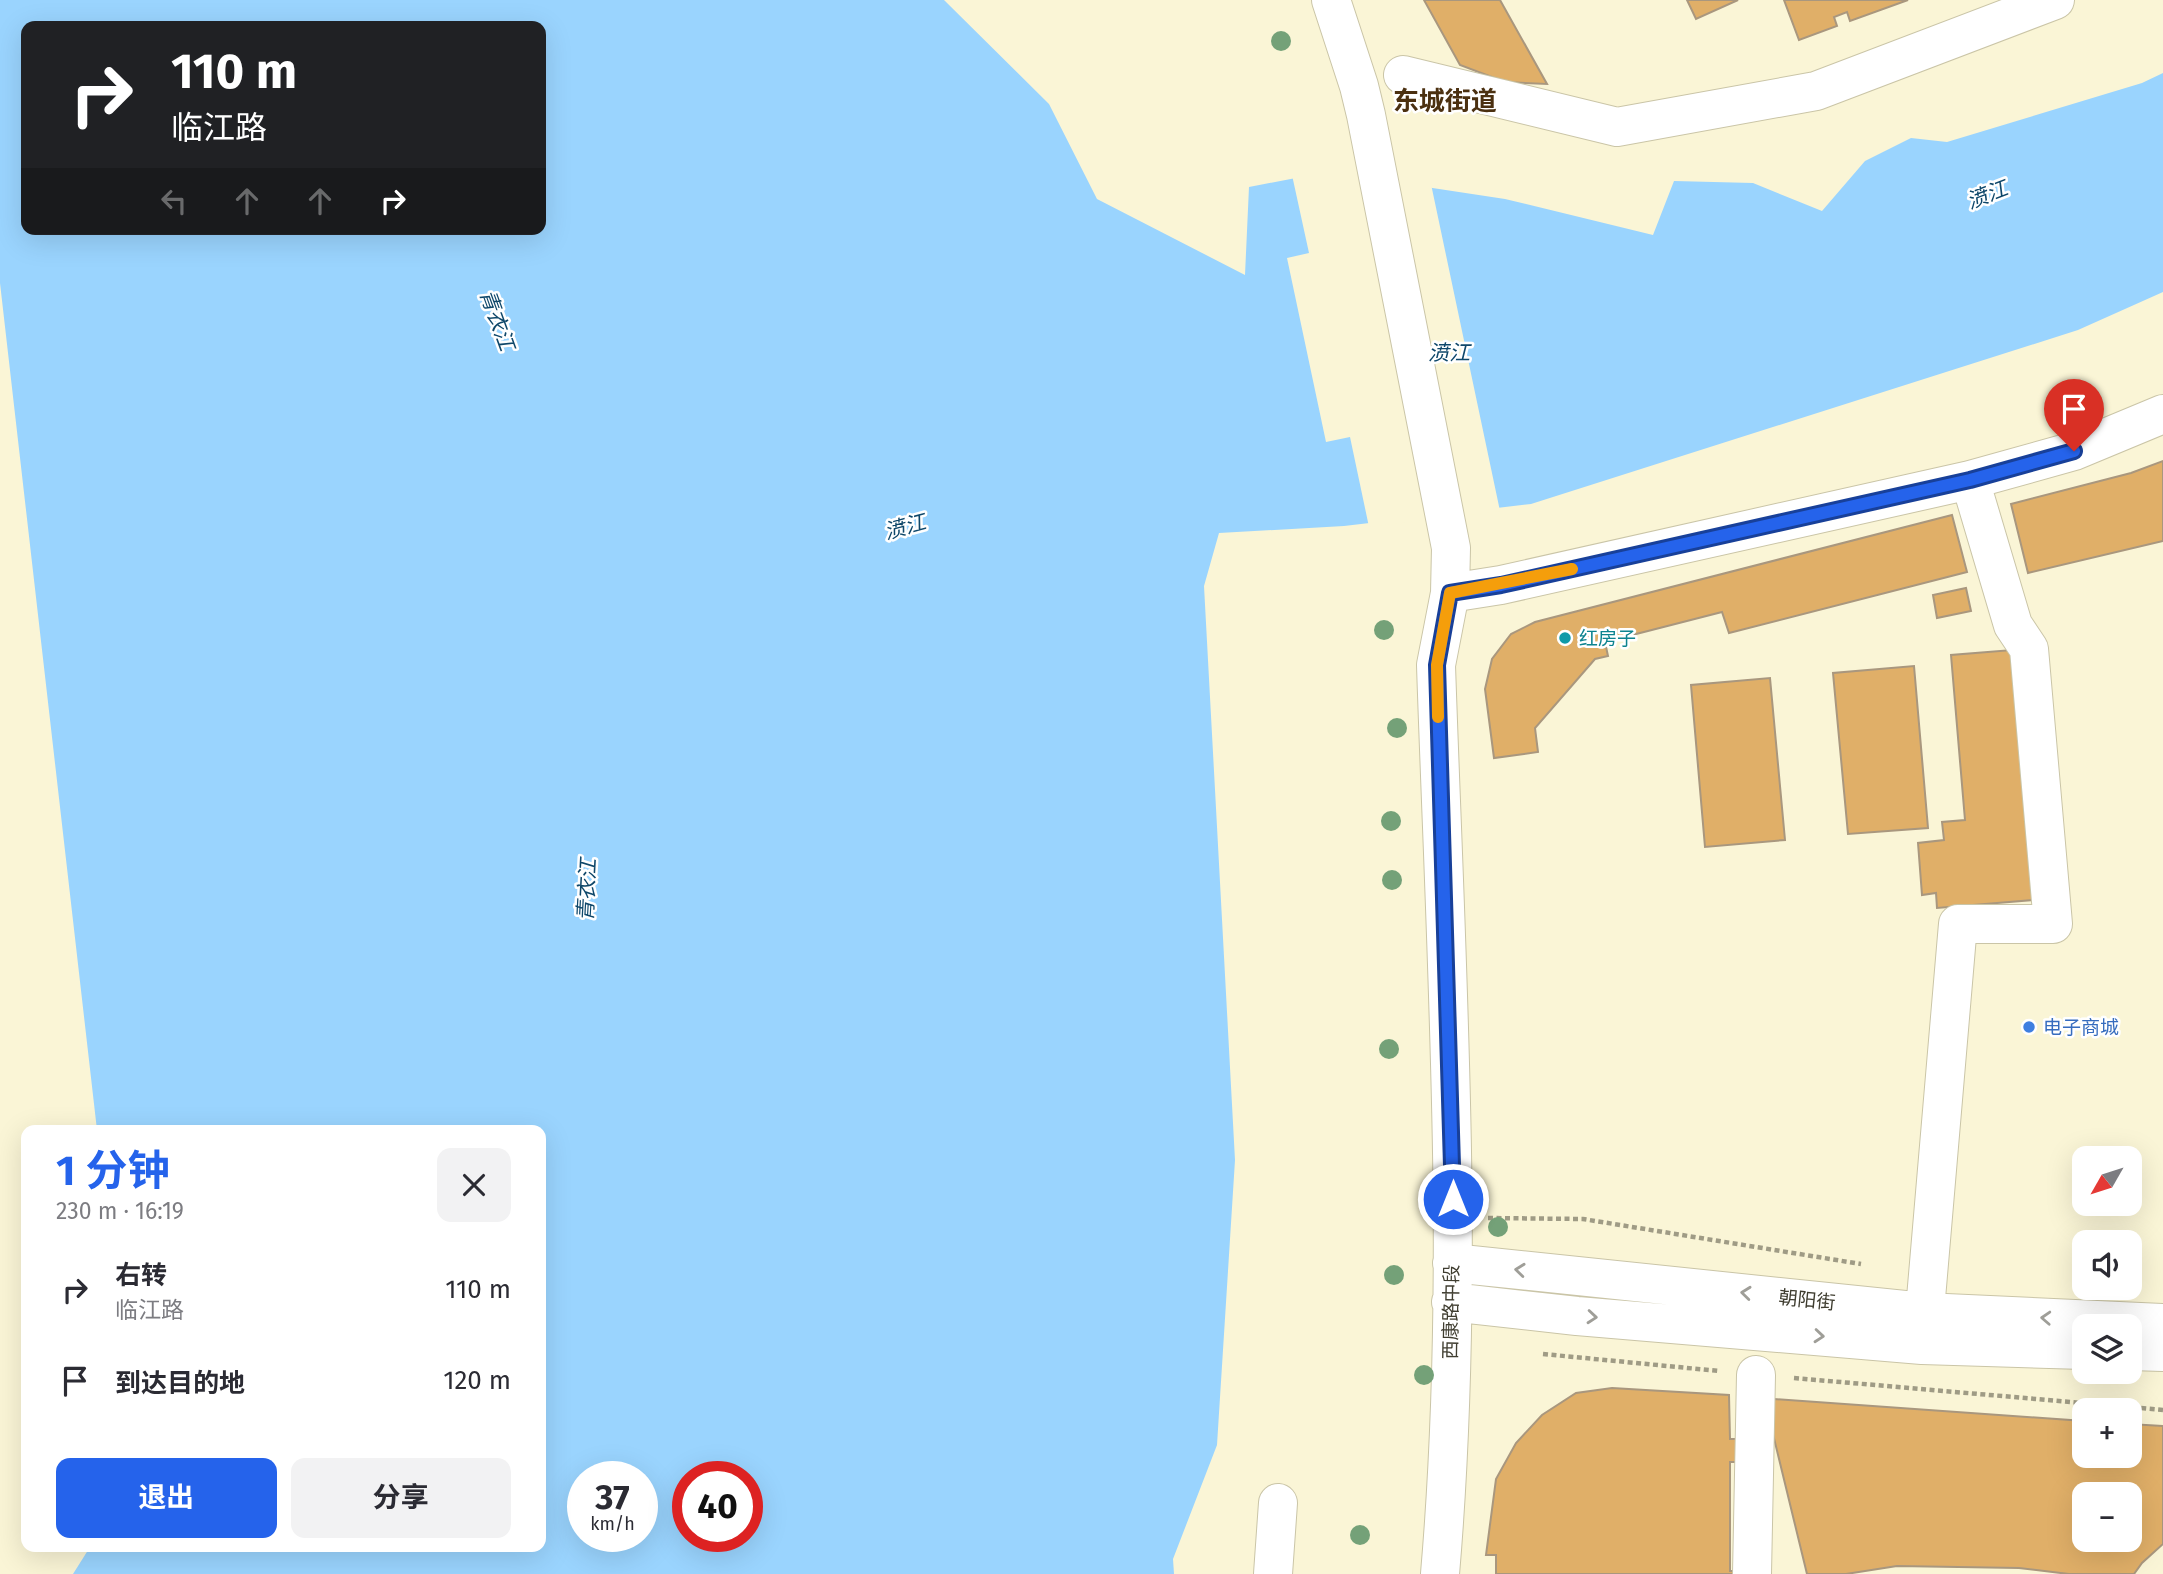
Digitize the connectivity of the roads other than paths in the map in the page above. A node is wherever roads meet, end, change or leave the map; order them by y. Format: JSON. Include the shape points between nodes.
{"nodes":[{"id":1,"x":1331,"y":0,"type":"edge"},
{"id":2,"x":2055,"y":0,"type":"edge"},
{"id":3,"x":1403,"y":75,"type":"dead end"},
{"id":4,"x":2163,"y":414,"type":"edge"},
{"id":5,"x":1970,"y":480,"type":"junction"},
{"id":6,"x":1450,"y":593,"type":"junction"},
{"id":7,"x":1452,"y":1264,"type":"junction"},
{"id":8,"x":1451,"y":1302,"type":"junction"},
{"id":9,"x":2163,"y":1324,"type":"edge"},
{"id":10,"x":1923,"y":1329,"type":"junction"},
{"id":11,"x":2072,"y":1348,"type":"edge"},
{"id":12,"x":2142,"y":1351,"type":"edge"},
{"id":13,"x":2163,"y":1352,"type":"edge"},
{"id":14,"x":1756,"y":1374,"type":"dead end"},
{"id":15,"x":1278,"y":1503,"type":"dead end"},
{"id":16,"x":1273,"y":1574,"type":"edge"},
{"id":17,"x":1440,"y":1574,"type":"edge"},
{"id":18,"x":1752,"y":1574,"type":"edge"}],
"edges":[{"from":1,"to":6,"type":"street","name":"西康路中段","via":[[1366,115],[1451,548]]},
{"from":2,"to":3,"type":"street","via":[[1816,91],[1617,127]]},
{"from":4,"to":5,"type":"street","via":[[2074,451]]},
{"from":5,"to":6,"type":"street"},
{"from":5,"to":10,"type":"street","via":[[2013,625],[2029,649],[2053,924],[1958,925]]},
{"from":6,"to":7,"type":"street","name":"西康路中段","via":[[1437,665]]},
{"from":7,"to":8,"type":"street","name":"西康路中段"},
{"from":10,"to":7,"type":"street","name":"朝阳街","one_way":true},
{"from":8,"to":10,"type":"street","name":"朝阳街","one_way":true,"via":[[1577,1316]]},
{"from":8,"to":17,"type":"street","name":"西康路中段","via":[[1448,1476]]},
{"from":9,"to":10,"type":"street","name":"朝阳街","one_way":true},
{"from":10,"to":11,"type":"street","name":"朝阳街"},
{"from":12,"to":13,"type":"street"},
{"from":14,"to":18,"type":"street"},
{"from":15,"to":16,"type":"street"}]}
